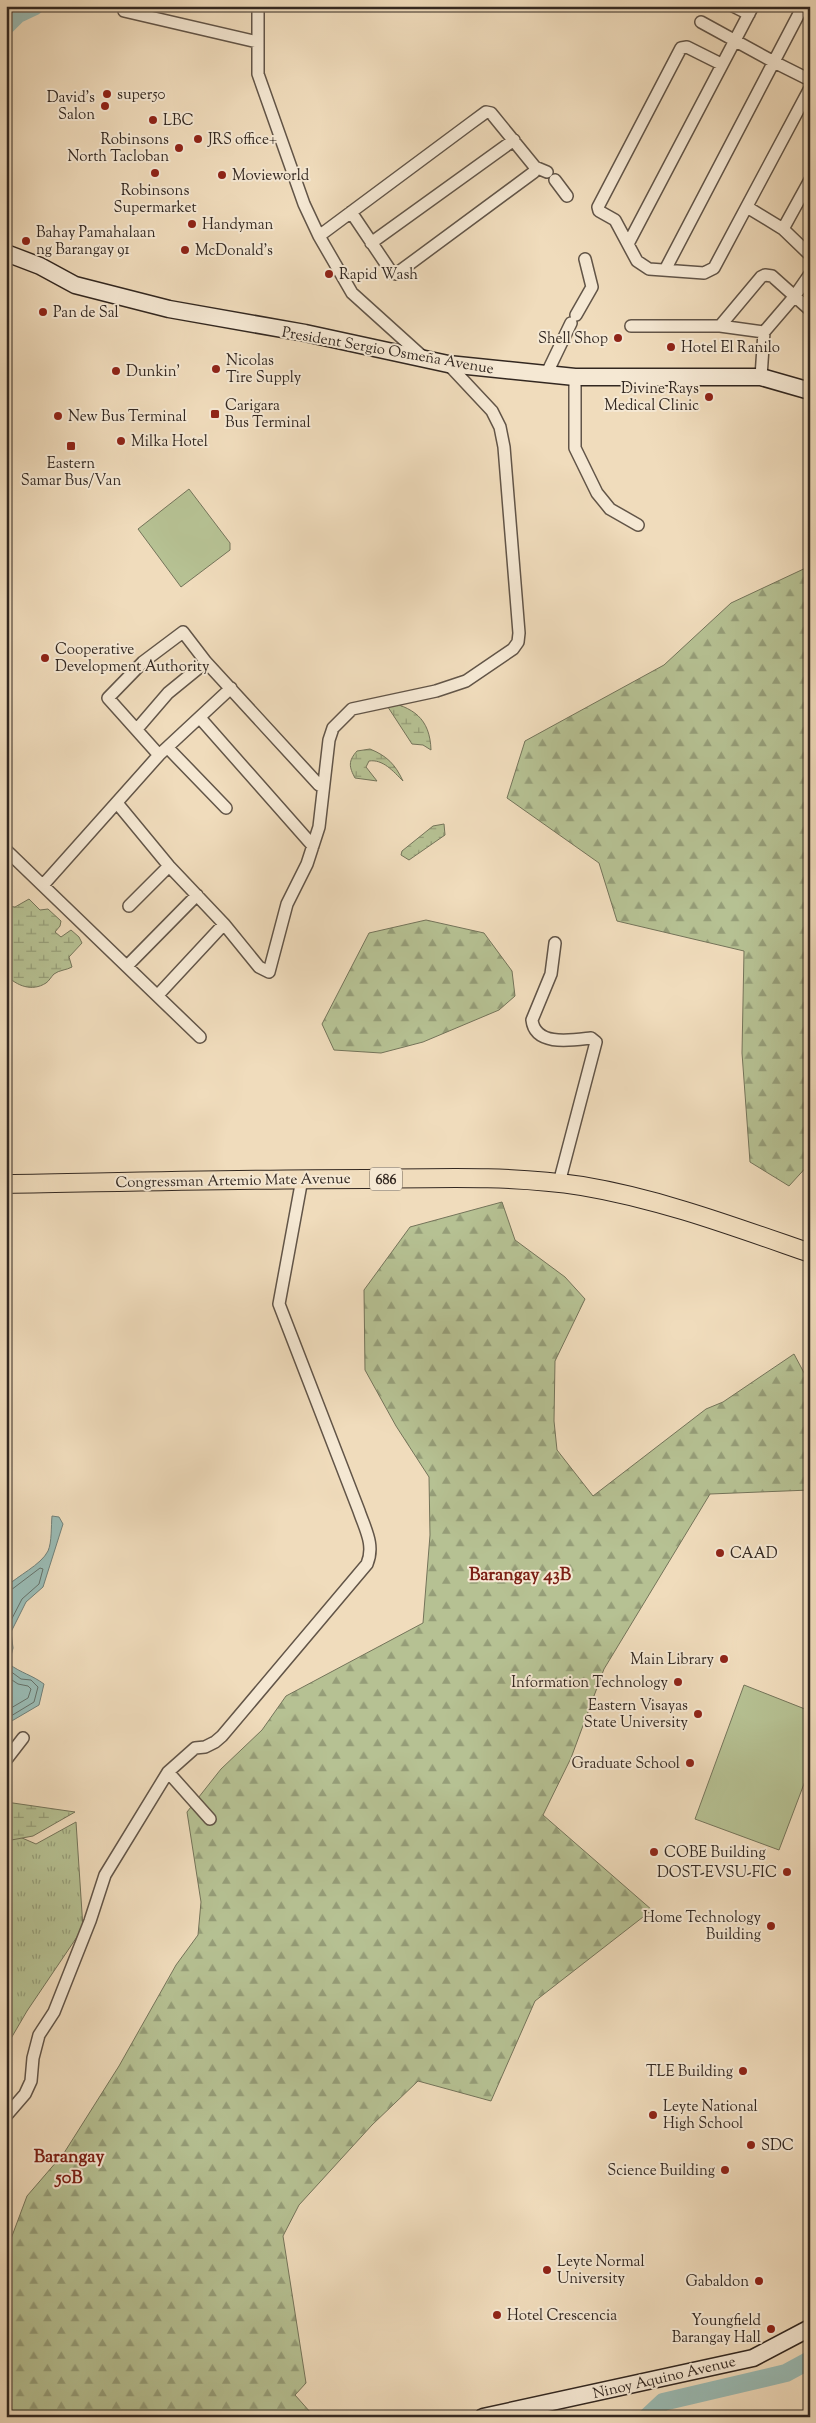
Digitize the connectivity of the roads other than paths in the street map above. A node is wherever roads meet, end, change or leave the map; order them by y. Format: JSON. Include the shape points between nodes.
{"nodes":[{"id":1,"x":258,"y":6,"type":"edge"},
{"id":2,"x":733,"y":6,"type":"edge"},
{"id":3,"x":803,"y":6,"type":"edge"},
{"id":4,"x":751,"y":10,"type":"edge"},
{"id":5,"x":124,"y":11,"type":"dead end"},
{"id":6,"x":701,"y":22,"type":"dead end"},
{"id":7,"x":735,"y":40,"type":"junction"},
{"id":8,"x":257,"y":42,"type":"junction"},
{"id":9,"x":774,"y":62,"type":"junction"},
{"id":10,"x":721,"y":64,"type":"junction"},
{"id":11,"x":810,"y":80,"type":"edge"},
{"id":12,"x":810,"y":88,"type":"edge"},
{"id":13,"x":514,"y":140,"type":"junction"},
{"id":14,"x":535,"y":167,"type":"junction"},
{"id":15,"x":810,"y":180,"type":"edge"},
{"id":16,"x":567,"y":196,"type":"dead end"},
{"id":17,"x":747,"y":207,"type":"junction"},
{"id":18,"x":351,"y":212,"type":"junction"},
{"id":19,"x":783,"y":229,"type":"junction"},
{"id":20,"x":319,"y":236,"type":"junction"},
{"id":21,"x":371,"y":243,"type":"junction"},
{"id":22,"x":628,"y":244,"type":"junction"},
{"id":23,"x":6,"y":253,"type":"edge"},
{"id":24,"x":810,"y":255,"type":"edge"},
{"id":25,"x":585,"y":259,"type":"dead end"},
{"id":26,"x":664,"y":270,"type":"junction"},
{"id":27,"x":810,"y":274,"type":"edge"},
{"id":28,"x":794,"y":297,"type":"junction"},
{"id":29,"x":810,"y":310,"type":"edge"},
{"id":30,"x":631,"y":326,"type":"dead end"},
{"id":31,"x":720,"y":326,"type":"junction"},
{"id":32,"x":764,"y":332,"type":"junction"},
{"id":33,"x":425,"y":360,"type":"junction"},
{"id":34,"x":448,"y":364,"type":"junction"},
{"id":35,"x":546,"y":375,"type":"junction"},
{"id":36,"x":575,"y":377,"type":"junction"},
{"id":37,"x":761,"y":377,"type":"junction"},
{"id":38,"x":810,"y":391,"type":"edge"},
{"id":39,"x":638,"y":525,"type":"dead end"},
{"id":40,"x":206,"y":662,"type":"junction"},
{"id":41,"x":230,"y":688,"type":"junction"},
{"id":42,"x":200,"y":718,"type":"junction"},
{"id":43,"x":137,"y":729,"type":"junction"},
{"id":44,"x":164,"y":751,"type":"junction"},
{"id":45,"x":324,"y":784,"type":"junction"},
{"id":46,"x":117,"y":803,"type":"junction"},
{"id":47,"x":226,"y":808,"type":"dead end"},
{"id":48,"x":314,"y":846,"type":"junction"},
{"id":49,"x":6,"y":850,"type":"edge"},
{"id":50,"x":169,"y":866,"type":"junction"},
{"id":51,"x":44,"y":884,"type":"junction"},
{"id":52,"x":197,"y":895,"type":"junction"},
{"id":53,"x":129,"y":906,"type":"dead end"},
{"id":54,"x":224,"y":924,"type":"junction"},
{"id":55,"x":555,"y":943,"type":"dead end"},
{"id":56,"x":128,"y":965,"type":"junction"},
{"id":57,"x":158,"y":995,"type":"junction"},
{"id":58,"x":200,"y":1037,"type":"dead end"},
{"id":59,"x":302,"y":1179,"type":"junction"},
{"id":60,"x":559,"y":1183,"type":"junction"},
{"id":61,"x":6,"y":1184,"type":"edge"},
{"id":62,"x":810,"y":1253,"type":"edge"},
{"id":63,"x":23,"y":1738,"type":"dead end"},
{"id":64,"x":6,"y":1760,"type":"edge"},
{"id":65,"x":168,"y":1772,"type":"junction"},
{"id":66,"x":210,"y":1819,"type":"dead end"},
{"id":67,"x":6,"y":2116,"type":"edge"},
{"id":68,"x":810,"y":2328,"type":"edge"},
{"id":69,"x":484,"y":2417,"type":"edge"}],
"edges":[{"from":1,"to":8,"type":"street"},
{"from":2,"to":4,"type":"street"},
{"from":3,"to":9,"type":"street"},
{"from":4,"to":7,"type":"street"},
{"from":5,"to":8,"type":"street"},
{"from":6,"to":7,"type":"street"},
{"from":7,"to":9,"type":"street"},
{"from":7,"to":10,"type":"street"},
{"from":8,"to":20,"type":"street","via":[[258,74],[304,204]]},
{"from":9,"to":11,"type":"street"},
{"from":9,"to":26,"type":"street"},
{"from":10,"to":22,"type":"street"},
{"from":10,"to":22,"type":"street","via":[[687,47],[681,48],[598,207],[599,211],[615,220]]},
{"from":12,"to":17,"type":"street"},
{"from":13,"to":14,"type":"street"},
{"from":13,"to":18,"type":"street","via":[[491,113],[486,112]]},
{"from":13,"to":21,"type":"street"},
{"from":14,"to":16,"type":"street","via":[[551,176]]},
{"from":14,"to":21,"type":"street","via":[[534,172],[396,274]]},
{"from":15,"to":19,"type":"street"},
{"from":17,"to":19,"type":"street"},
{"from":17,"to":26,"type":"street","via":[[729,243],[709,272]]},
{"from":18,"to":20,"type":"street"},
{"from":18,"to":21,"type":"street"},
{"from":19,"to":24,"type":"street"},
{"from":20,"to":33,"type":"street","via":[[352,293]]},
{"from":22,"to":26,"type":"street","via":[[638,261],[649,269]]},
{"from":23,"to":33,"type":"main road","name":"President Sergio Osmeña Avenue","via":[[40,266],[75,285],[169,309],[305,333]]},
{"from":25,"to":35,"type":"street","via":[[592,286]]},
{"from":27,"to":28,"type":"street"},
{"from":28,"to":29,"type":"street"},
{"from":28,"to":31,"type":"street","via":[[772,276],[766,275]]},
{"from":28,"to":32,"type":"street"},
{"from":30,"to":31,"type":"street"},
{"from":31,"to":32,"type":"street"},
{"from":32,"to":37,"type":"street"},
{"from":33,"to":34,"type":"main road","name":"President Sergio Osmeña Avenue"},
{"from":34,"to":35,"type":"main road","name":"President Sergio Osmeña Avenue"},
{"from":34,"to":45,"type":"street","via":[[492,411],[500,427],[518,642],[513,649],[466,680],[436,691],[347,712],[333,728],[329,740]]},
{"from":35,"to":36,"type":"main road","name":"President Sergio Osmeña Avenue"},
{"from":36,"to":37,"type":"main road","name":"President Sergio Osmeña Avenue"},
{"from":36,"to":39,"type":"street","via":[[575,448],[597,493],[610,509]]},
{"from":37,"to":38,"type":"main road","name":"President Sergio Osmeña Avenue"},
{"from":40,"to":41,"type":"street"},
{"from":40,"to":43,"type":"street","via":[[168,693]]},
{"from":40,"to":43,"type":"street","via":[[183,632],[143,662],[108,698]]},
{"from":41,"to":42,"type":"street"},
{"from":41,"to":45,"type":"street","via":[[319,785]]},
{"from":42,"to":44,"type":"street"},
{"from":42,"to":48,"type":"street"},
{"from":43,"to":44,"type":"street"},
{"from":44,"to":46,"type":"street"},
{"from":44,"to":47,"type":"street"},
{"from":45,"to":48,"type":"street"},
{"from":46,"to":50,"type":"street"},
{"from":46,"to":51,"type":"street"},
{"from":48,"to":54,"type":"street","via":[[287,904],[270,972],[259,967]]},
{"from":49,"to":51,"type":"street"},
{"from":50,"to":52,"type":"street"},
{"from":50,"to":53,"type":"street"},
{"from":51,"to":56,"type":"street"},
{"from":52,"to":54,"type":"street"},
{"from":52,"to":56,"type":"street"},
{"from":54,"to":57,"type":"street"},
{"from":55,"to":60,"type":"street","via":[[551,974],[532,1026],[551,1040],[591,1038],[596,1042]]},
{"from":56,"to":57,"type":"street"},
{"from":57,"to":58,"type":"street"},
{"from":59,"to":60,"type":"main road","name":"Congressman Artemio Mate Avenue","number":"686","via":[[492,1179]]},
{"from":59,"to":61,"type":"main road","name":"Congressman Artemio Mate Avenue","number":"686"},
{"from":59,"to":65,"type":"street","via":[[279,1304],[359,1511],[371,1554],[367,1564],[215,1742],[195,1748]]},
{"from":60,"to":62,"type":"main road","name":"Congressman Artemio Mate Avenue","number":"686","via":[[668,1206]]},
{"from":63,"to":64,"type":"street"},
{"from":65,"to":66,"type":"street"},
{"from":65,"to":67,"type":"street","via":[[105,1875],[54,2012],[39,2035],[31,2081],[25,2094]]},
{"from":68,"to":69,"type":"main road","name":"Ninoy Aquino Avenue","via":[[753,2358]]}]}
